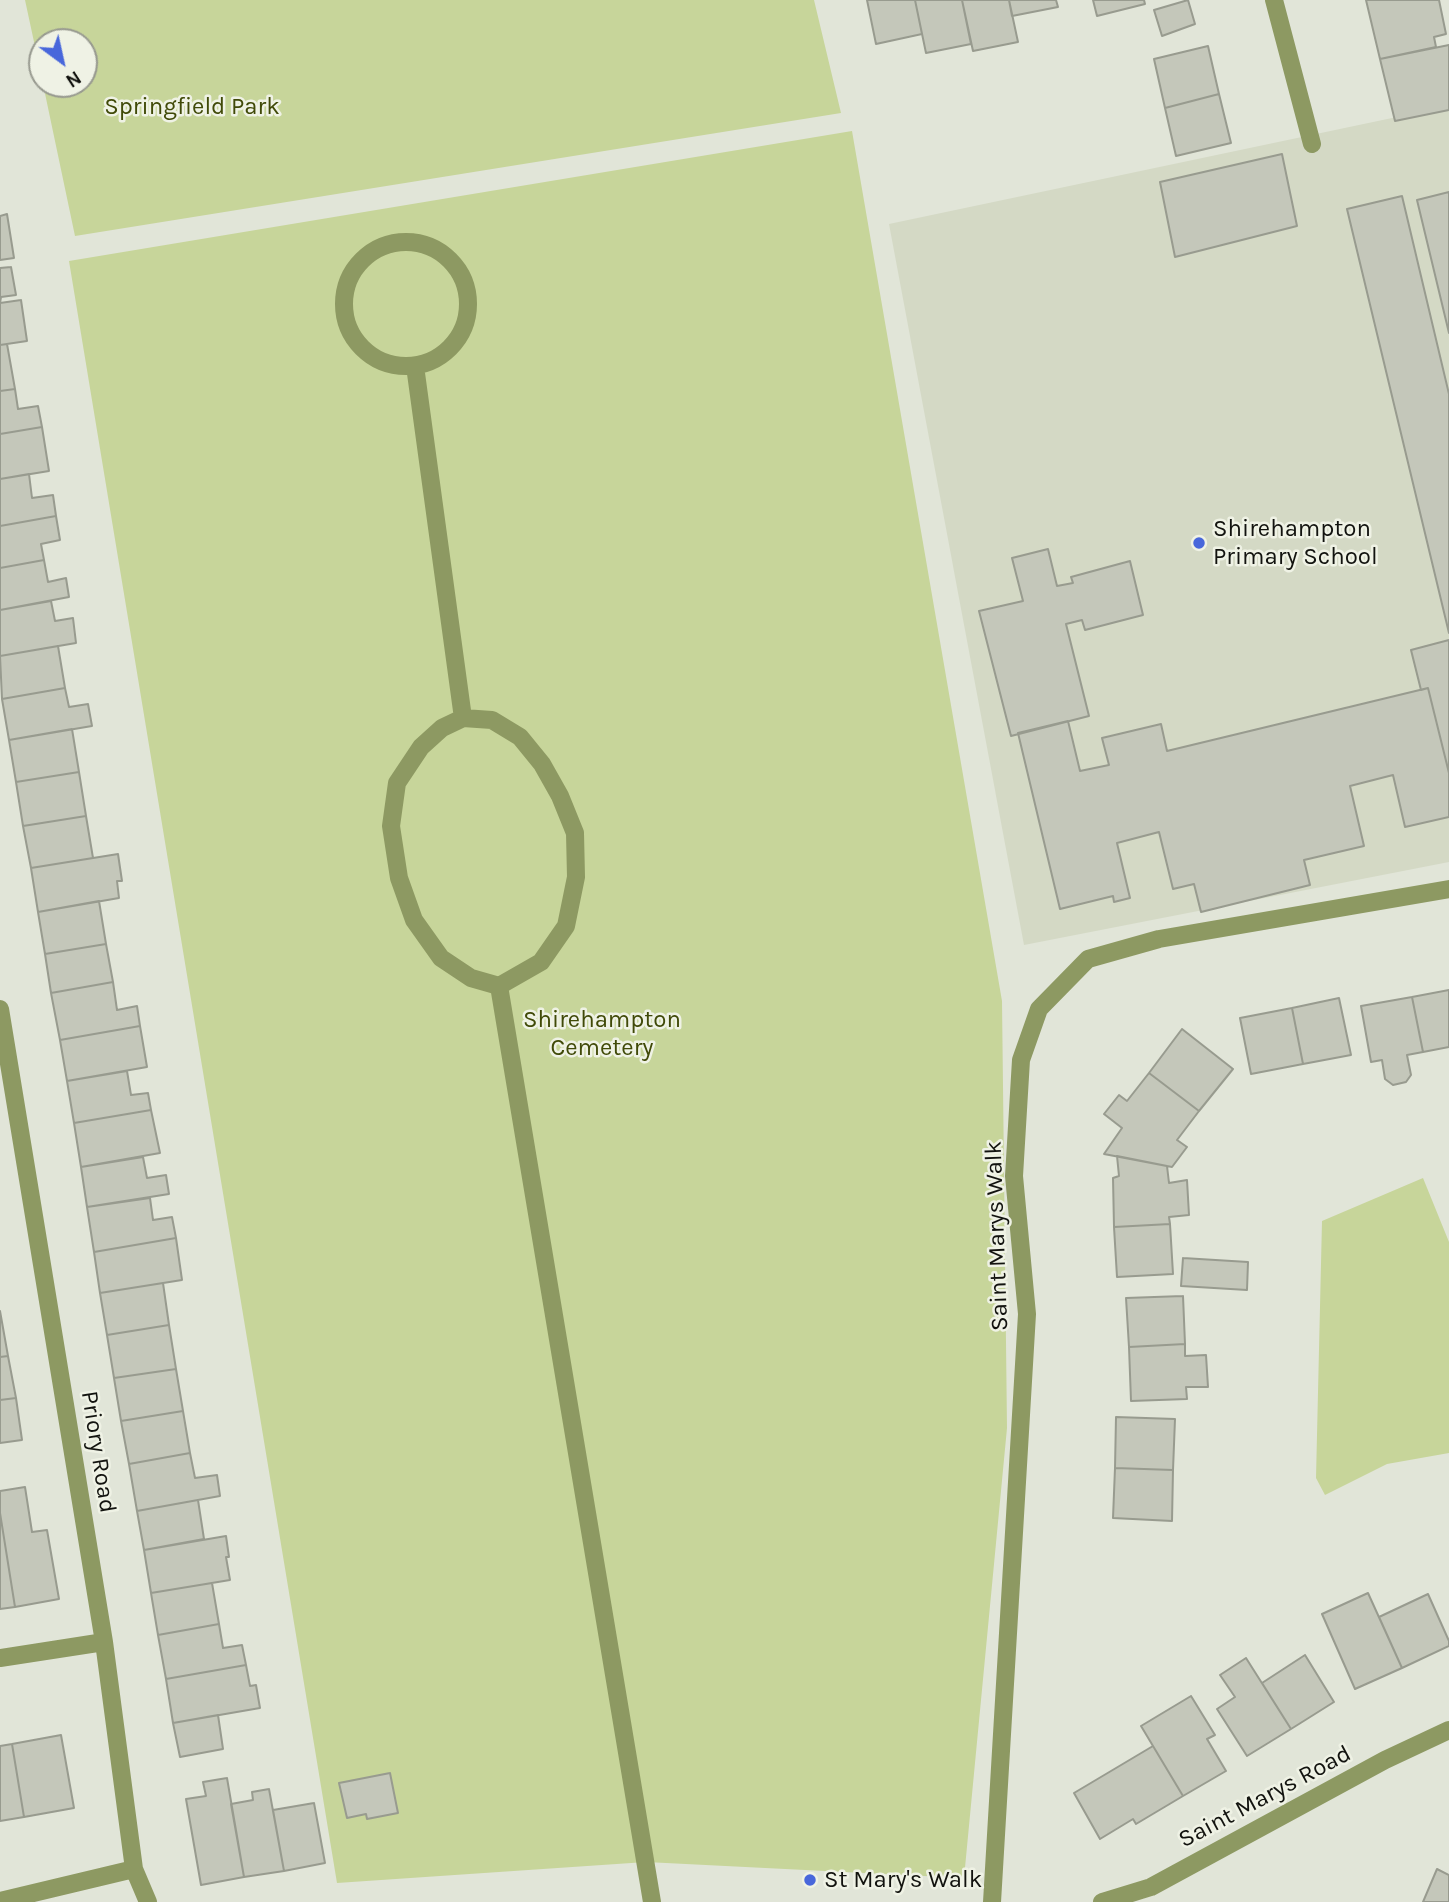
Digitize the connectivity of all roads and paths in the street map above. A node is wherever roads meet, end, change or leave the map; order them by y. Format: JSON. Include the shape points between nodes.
{"nodes":[{"id":1,"x":1274,"y":0,"type":"edge"},
{"id":2,"x":1311,"y":144,"type":"dead end"},
{"id":3,"x":415,"y":366,"type":"junction"},
{"id":4,"x":463,"y":718,"type":"junction"},
{"id":5,"x":1449,"y":889,"type":"edge"},
{"id":6,"x":499,"y":986,"type":"junction"},
{"id":7,"x":0,"y":1009,"type":"edge"},
{"id":8,"x":104,"y":1642,"type":"junction"},
{"id":9,"x":0,"y":1658,"type":"edge"},
{"id":10,"x":1449,"y":1730,"type":"edge"},
{"id":11,"x":134,"y":1869,"type":"junction"},
{"id":12,"x":0,"y":1901,"type":"edge"},
{"id":13,"x":148,"y":1902,"type":"edge"},
{"id":14,"x":652,"y":1902,"type":"edge"},
{"id":15,"x":992,"y":1902,"type":"edge"},
{"id":16,"x":1102,"y":1902,"type":"edge"}],
"edges":[{"from":1,"to":2,"type":"street"},
{"from":3,"to":3,"type":"street","via":[[388,364],[363,351],[348,329],[343,302],[351,272],[372,251],[398,242],[424,244],[450,259],[465,282],[469,305],[463,330],[448,350],[432,362]]},
{"from":3,"to":4,"type":"street"},
{"from":4,"to":6,"type":"street","via":[[442,728],[421,747],[397,783],[391,827],[399,878],[414,920],[441,958],[471,978]]},
{"from":4,"to":6,"type":"street","via":[[492,720],[520,737],[561,796],[575,833],[576,877],[566,926],[541,961]]},
{"from":5,"to":15,"type":"street","name":"Saint Marys Walk","via":[[1159,939],[1088,959],[1039,1009],[1021,1060],[1014,1176],[1027,1314]]},
{"from":6,"to":14,"type":"street"},
{"from":7,"to":8,"type":"street","name":"Priory Road"},
{"from":8,"to":9,"type":"street"},
{"from":8,"to":11,"type":"street","name":"Priory Road"},
{"from":10,"to":16,"type":"street","name":"Saint Marys Road","via":[[1151,1887]]},
{"from":11,"to":12,"type":"street"},
{"from":11,"to":13,"type":"street","name":"Priory Road"}]}
